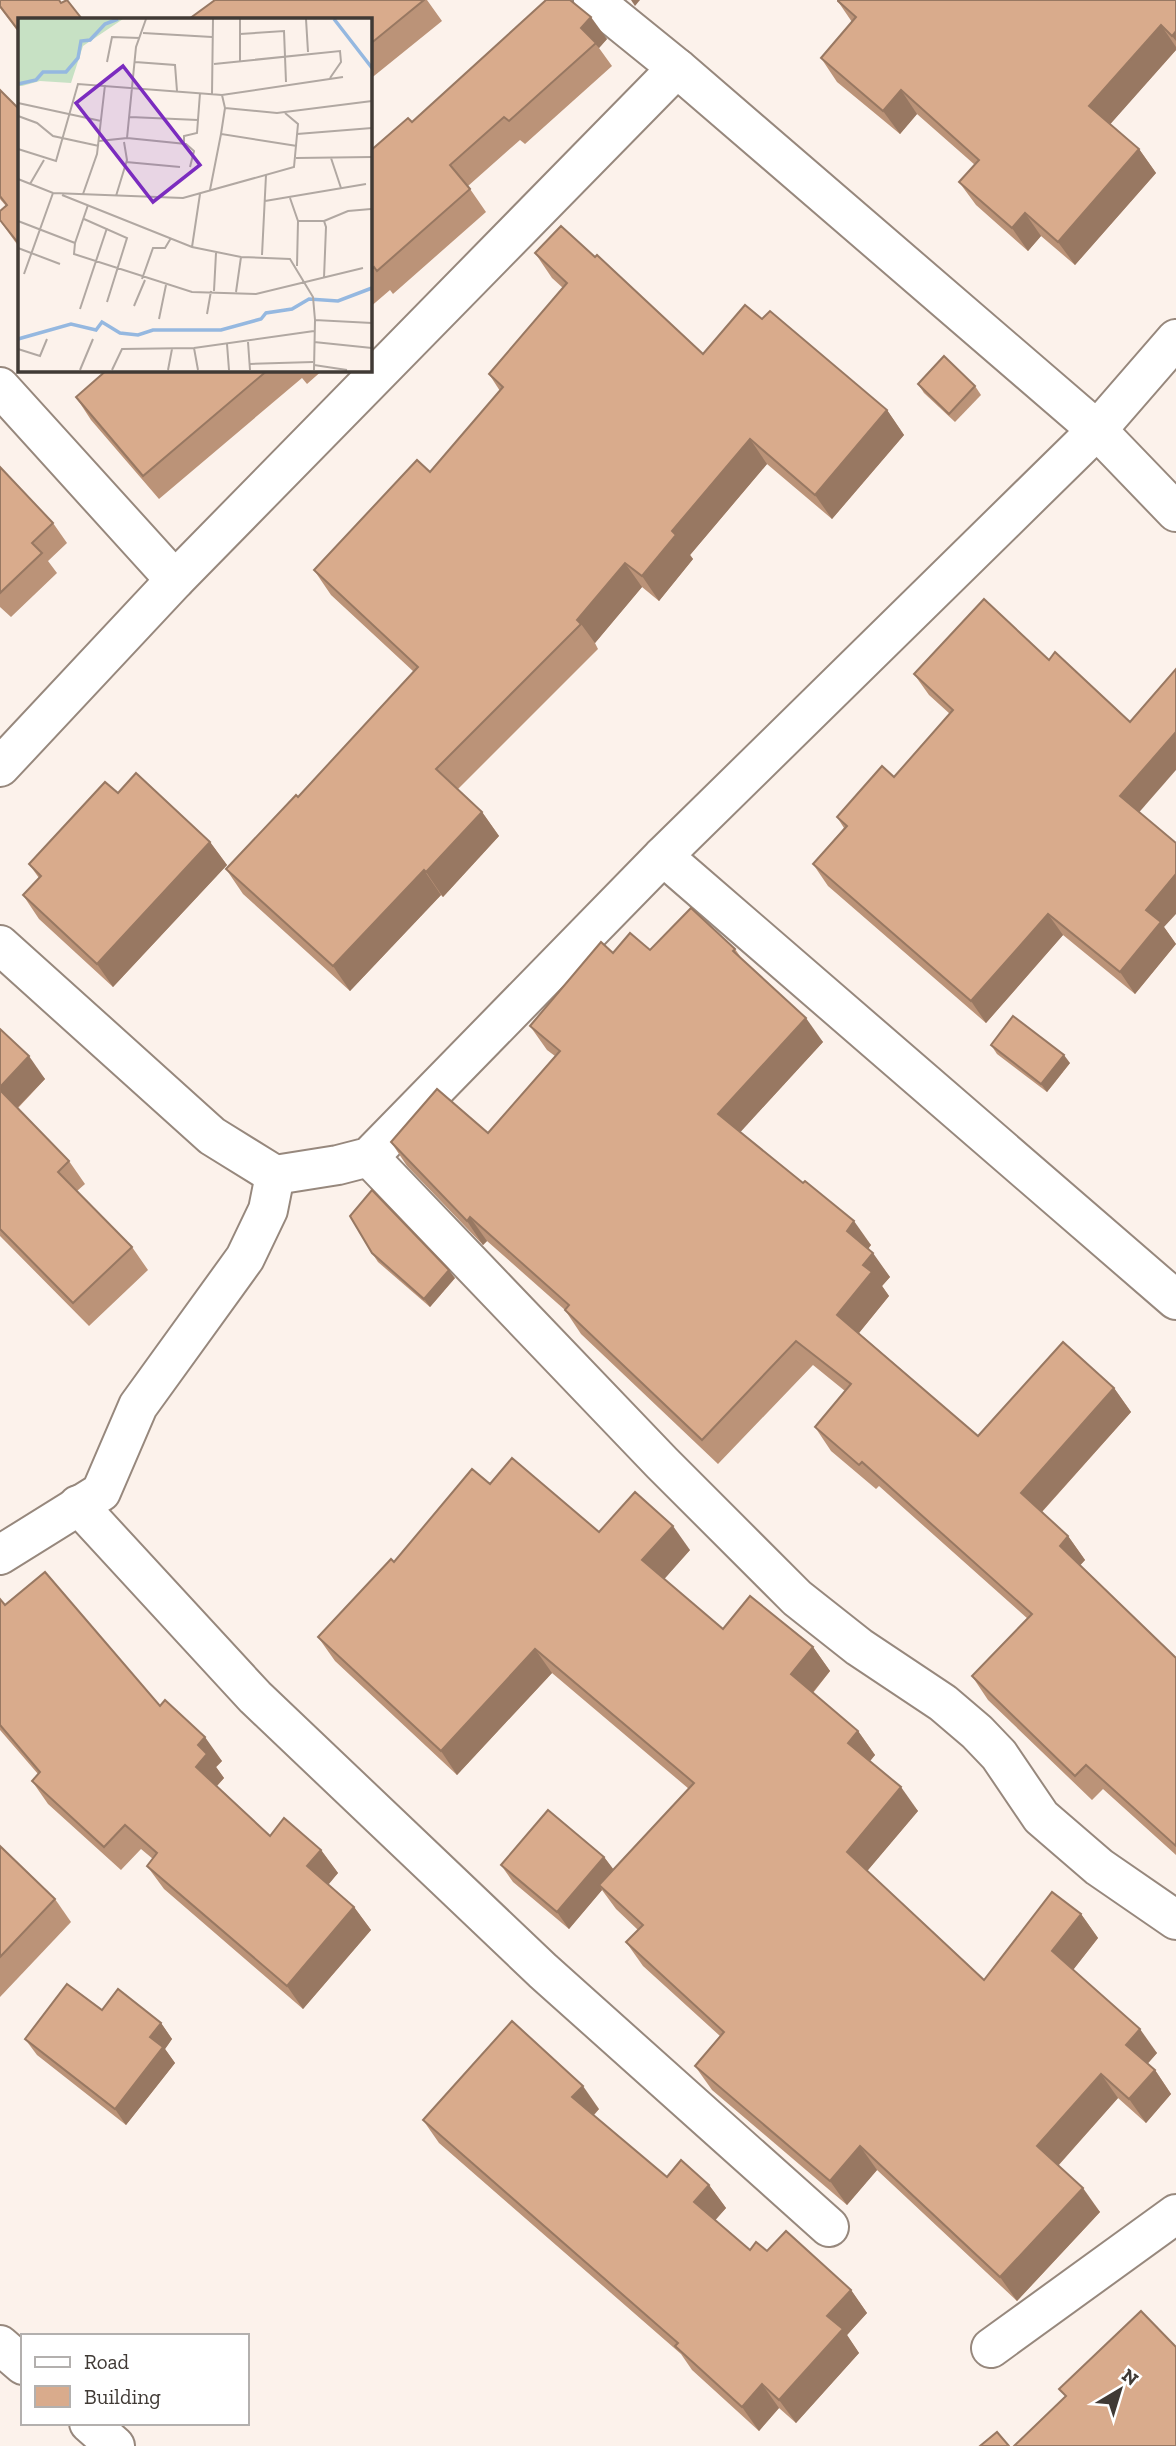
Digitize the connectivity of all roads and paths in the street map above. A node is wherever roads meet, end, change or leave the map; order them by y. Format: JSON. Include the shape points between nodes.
{"nodes":[{"id":1,"x":593,"y":0,"type":"edge"},
{"id":2,"x":677,"y":68,"type":"junction"},
{"id":3,"x":1176,"y":338,"type":"edge"},
{"id":4,"x":0,"y":387,"type":"edge"},
{"id":5,"x":1097,"y":430,"type":"junction"},
{"id":6,"x":1176,"y":512,"type":"edge"},
{"id":7,"x":174,"y":580,"type":"junction"},
{"id":8,"x":0,"y":767,"type":"edge"},
{"id":9,"x":663,"y":856,"type":"junction"},
{"id":10,"x":0,"y":944,"type":"edge"},
{"id":11,"x":369,"y":1157,"type":"junction"},
{"id":12,"x":275,"y":1175,"type":"junction"},
{"id":13,"x":1176,"y":1300,"type":"edge"},
{"id":14,"x":78,"y":1505,"type":"junction"},
{"id":15,"x":0,"y":1555,"type":"edge"},
{"id":16,"x":1176,"y":1920,"type":"edge"},
{"id":17,"x":1176,"y":2214,"type":"edge"},
{"id":18,"x":829,"y":2227,"type":"dead end"},
{"id":19,"x":0,"y":2345,"type":"edge"},
{"id":20,"x":991,"y":2348,"type":"dead end"},
{"id":21,"x":21,"y":2363,"type":"edge"},
{"id":22,"x":91,"y":2425,"type":"edge"},
{"id":23,"x":115,"y":2446,"type":"edge"}],
"edges":[{"from":1,"to":2,"type":"street"},
{"from":2,"to":5,"type":"street"},
{"from":2,"to":7,"type":"street"},
{"from":3,"to":5,"type":"street"},
{"from":4,"to":7,"type":"street"},
{"from":5,"to":6,"type":"street"},
{"from":5,"to":9,"type":"street"},
{"from":7,"to":8,"type":"street"},
{"from":9,"to":11,"type":"street"},
{"from":9,"to":13,"type":"street"},
{"from":10,"to":12,"type":"street","via":[[212,1136]]},
{"from":11,"to":12,"type":"street"},
{"from":11,"to":16,"type":"street","via":[[797,1598],[859,1647],[943,1703],[999,1755],[1041,1817],[1098,1867]]},
{"from":12,"to":14,"type":"street","via":[[268,1210],[245,1258],[138,1406],[101,1492]]},
{"from":14,"to":15,"type":"street"},
{"from":14,"to":18,"type":"street","via":[[265,1706],[543,1971]]},
{"from":17,"to":20,"type":"street"},
{"from":19,"to":21,"type":"street"},
{"from":22,"to":23,"type":"street"}]}
